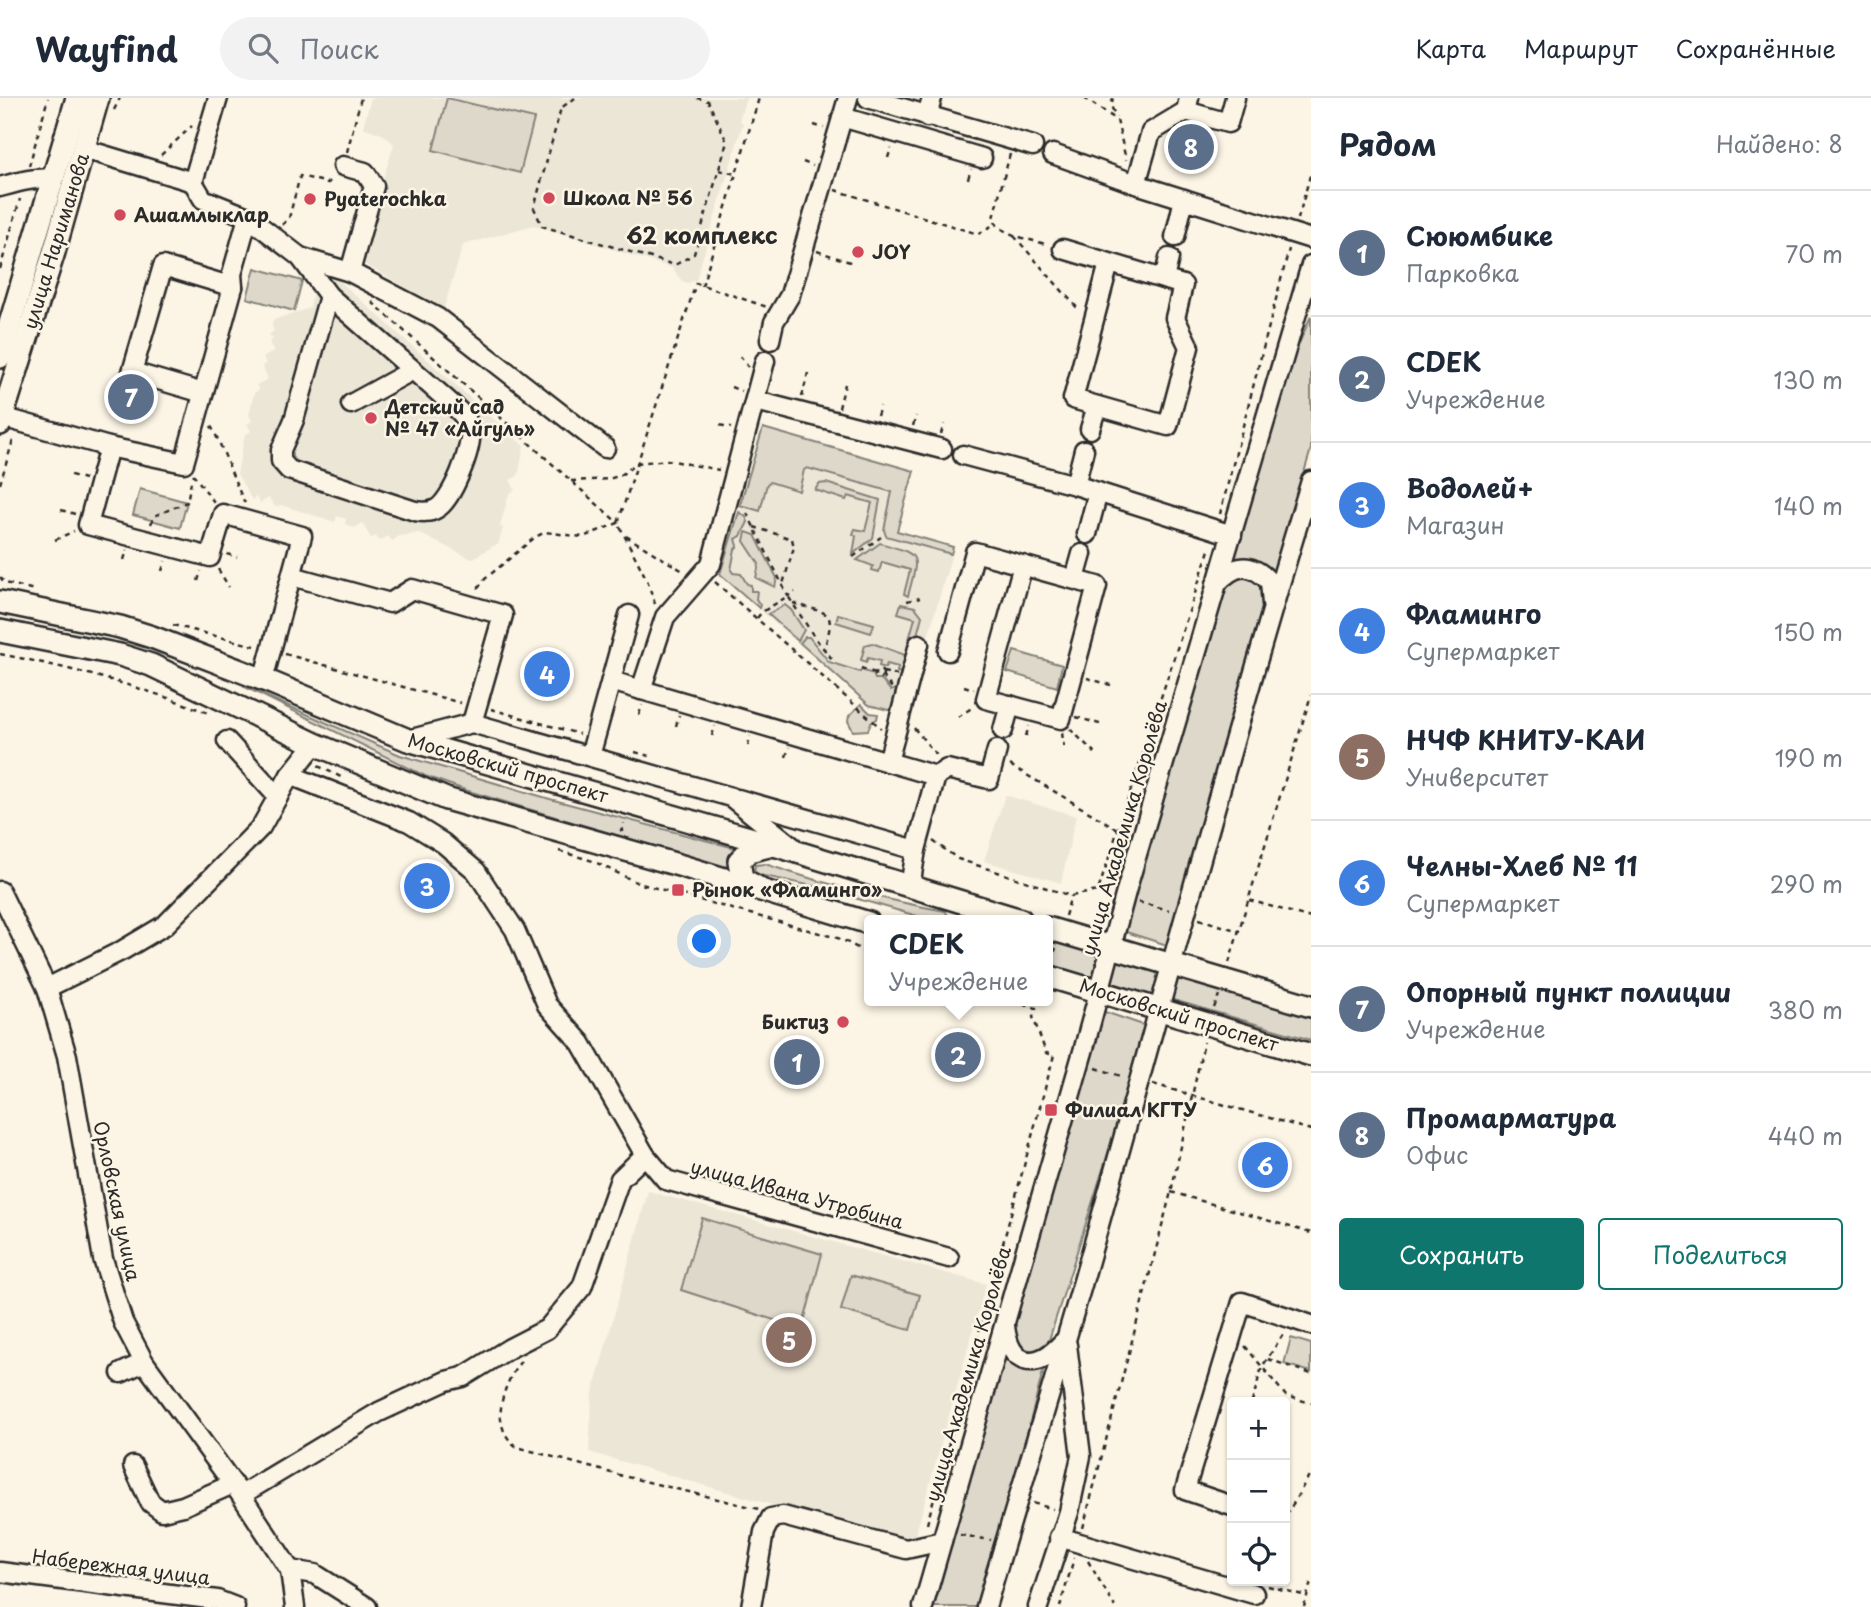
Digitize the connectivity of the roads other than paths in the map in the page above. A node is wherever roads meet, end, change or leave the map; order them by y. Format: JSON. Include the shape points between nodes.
{"nodes":[{"id":1,"x":77,"y":98,"type":"edge"},
{"id":2,"x":98,"y":98,"type":"edge"},
{"id":3,"x":218,"y":98,"type":"edge"},
{"id":4,"x":848,"y":98,"type":"edge"},
{"id":5,"x":868,"y":98,"type":"edge"},
{"id":6,"x":932,"y":98,"type":"edge"},
{"id":7,"x":1235,"y":98,"type":"edge"},
{"id":8,"x":1187,"y":104,"type":"edge"},
{"id":9,"x":842,"y":117,"type":"junction"},
{"id":10,"x":927,"y":117,"type":"junction"},
{"id":11,"x":1033,"y":146,"type":"dead end"},
{"id":12,"x":84,"y":149,"type":"junction"},
{"id":13,"x":1053,"y":154,"type":"dead end"},
{"id":14,"x":982,"y":158,"type":"dead end"},
{"id":15,"x":343,"y":166,"type":"road end"},
{"id":16,"x":53,"y":179,"type":"junction"},
{"id":17,"x":193,"y":182,"type":"junction"},
{"id":18,"x":1134,"y":183,"type":"junction"},
{"id":19,"x":0,"y":187,"type":"edge"},
{"id":20,"x":1184,"y":199,"type":"junction"},
{"id":21,"x":248,"y":217,"type":"junction"},
{"id":22,"x":1175,"y":237,"type":"dead end"},
{"id":23,"x":1311,"y":239,"type":"edge"},
{"id":24,"x":1063,"y":249,"type":"road end"},
{"id":25,"x":299,"y":257,"type":"junction"},
{"id":26,"x":1169,"y":258,"type":"dead end"},
{"id":27,"x":1109,"y":263,"type":"junction"},
{"id":28,"x":1311,"y":265,"type":"edge"},
{"id":29,"x":349,"y":272,"type":"junction"},
{"id":30,"x":1164,"y":279,"type":"junction"},
{"id":31,"x":233,"y":287,"type":"junction"},
{"id":32,"x":329,"y":296,"type":"junction"},
{"id":33,"x":770,"y":340,"type":"dead end"},
{"id":34,"x":0,"y":358,"type":"edge"},
{"id":35,"x":765,"y":361,"type":"dead end"},
{"id":36,"x":413,"y":370,"type":"junction"},
{"id":37,"x":201,"y":399,"type":"junction"},
{"id":38,"x":756,"y":401,"type":"junction"},
{"id":39,"x":351,"y":404,"type":"dead end"},
{"id":40,"x":1097,"y":406,"type":"junction"},
{"id":41,"x":1,"y":420,"type":"edge"},
{"id":42,"x":1090,"y":429,"type":"dead end"},
{"id":43,"x":108,"y":447,"type":"junction"},
{"id":44,"x":605,"y":448,"type":"dead end"},
{"id":45,"x":942,"y":449,"type":"dead end"},
{"id":46,"x":1084,"y":450,"type":"dead end"},
{"id":47,"x":963,"y":455,"type":"dead end"},
{"id":48,"x":1311,"y":481,"type":"edge"},
{"id":49,"x":1075,"y":485,"type":"junction"},
{"id":50,"x":1098,"y":492,"type":"junction"},
{"id":51,"x":1087,"y":534,"type":"dead end"},
{"id":52,"x":1232,"y":535,"type":"junction"},
{"id":53,"x":1082,"y":554,"type":"dead end"},
{"id":54,"x":1023,"y":565,"type":"junction"},
{"id":55,"x":292,"y":576,"type":"junction"},
{"id":56,"x":1075,"y":579,"type":"junction"},
{"id":57,"x":1216,"y":584,"type":"junction"},
{"id":58,"x":0,"y":602,"type":"edge"},
{"id":59,"x":1272,"y":607,"type":"junction"},
{"id":60,"x":629,"y":615,"type":"dead end"},
{"id":61,"x":0,"y":631,"type":"edge"},
{"id":62,"x":919,"y":645,"type":"dead end"},
{"id":63,"x":948,"y":651,"type":"dead end"},
{"id":64,"x":263,"y":680,"type":"junction"},
{"id":65,"x":611,"y":681,"type":"junction"},
{"id":66,"x":640,"y":690,"type":"junction"},
{"id":67,"x":1010,"y":705,"type":"junction"},
{"id":68,"x":472,"y":723,"type":"junction"},
{"id":69,"x":1003,"y":730,"type":"dead end"},
{"id":70,"x":408,"y":740,"type":"junction"},
{"id":71,"x":227,"y":741,"type":"dead end"},
{"id":72,"x":314,"y":744,"type":"junction"},
{"id":73,"x":996,"y":753,"type":"road end"},
{"id":74,"x":590,"y":756,"type":"junction"},
{"id":75,"x":888,"y":762,"type":"junction"},
{"id":76,"x":942,"y":772,"type":"junction"},
{"id":77,"x":290,"y":775,"type":"junction"},
{"id":78,"x":278,"y":797,"type":"junction"},
{"id":79,"x":731,"y":797,"type":"junction"},
{"id":80,"x":918,"y":843,"type":"junction"},
{"id":81,"x":774,"y":845,"type":"junction"},
{"id":82,"x":804,"y":855,"type":"junction"},
{"id":83,"x":910,"y":887,"type":"junction"},
{"id":84,"x":0,"y":891,"type":"edge"},
{"id":85,"x":939,"y":895,"type":"junction"},
{"id":86,"x":774,"y":896,"type":"junction"},
{"id":87,"x":959,"y":915,"type":"edge"},
{"id":88,"x":1005,"y":915,"type":"edge"},
{"id":89,"x":864,"y":922,"type":"edge"},
{"id":90,"x":1056,"y":931,"type":"edge"},
{"id":91,"x":1112,"y":947,"type":"junction"},
{"id":92,"x":1171,"y":964,"type":"junction"},
{"id":93,"x":1053,"y":974,"type":"edge"},
{"id":94,"x":47,"y":988,"type":"junction"},
{"id":95,"x":1099,"y":991,"type":"junction"},
{"id":96,"x":1311,"y":1006,"type":"edge"},
{"id":97,"x":1158,"y":1008,"type":"junction"},
{"id":98,"x":1311,"y":1055,"type":"edge"},
{"id":99,"x":645,"y":1155,"type":"junction"},
{"id":100,"x":949,"y":1258,"type":"dead end"},
{"id":101,"x":1005,"y":1322,"type":"junction"},
{"id":102,"x":1311,"y":1325,"type":"edge"},
{"id":103,"x":1065,"y":1337,"type":"junction"},
{"id":104,"x":144,"y":1362,"type":"junction"},
{"id":105,"x":121,"y":1373,"type":"dead end"},
{"id":106,"x":133,"y":1466,"type":"dead end"},
{"id":107,"x":237,"y":1490,"type":"junction"},
{"id":108,"x":1227,"y":1504,"type":"edge"},
{"id":109,"x":1059,"y":1537,"type":"junction"},
{"id":110,"x":949,"y":1538,"type":"junction"},
{"id":111,"x":290,"y":1570,"type":"junction"},
{"id":112,"x":0,"y":1572,"type":"edge"},
{"id":113,"x":1255,"y":1591,"type":"edge"},
{"id":114,"x":235,"y":1607,"type":"edge"},
{"id":115,"x":295,"y":1607,"type":"edge"},
{"id":116,"x":367,"y":1607,"type":"edge"},
{"id":117,"x":751,"y":1607,"type":"edge"},
{"id":118,"x":923,"y":1607,"type":"edge"},
{"id":119,"x":986,"y":1607,"type":"edge"},
{"id":120,"x":1038,"y":1607,"type":"edge"}],
"edges":[{"from":1,"to":16,"type":"main road","name":"улица Нариманова"},
{"from":2,"to":12,"type":"main road","name":"улица Нариманова"},
{"from":3,"to":17,"type":"street"},
{"from":4,"to":9,"type":"street"},
{"from":5,"to":10,"type":"street"},
{"from":6,"to":10,"type":"street"},
{"from":7,"to":8,"type":"street","via":[[1228,123]]},
{"from":8,"to":18,"type":"street","via":[[1151,132]]},
{"from":9,"to":14,"type":"street"},
{"from":9,"to":33,"type":"street","via":[[790,295],[774,322]]},
{"from":10,"to":11,"type":"street"},
{"from":12,"to":17,"type":"street"},
{"from":12,"to":41,"type":"main road","name":"улица Нариманова"},
{"from":13,"to":18,"type":"street"},
{"from":15,"to":29,"type":"street","via":[[365,172],[374,186]]},
{"from":16,"to":19,"type":"street"},
{"from":16,"to":34,"type":"main road","name":"улица Нариманова"},
{"from":17,"to":21,"type":"street","via":[[203,199]]},
{"from":18,"to":20,"type":"street"},
{"from":20,"to":22,"type":"street"},
{"from":20,"to":23,"type":"street"},
{"from":21,"to":25,"type":"street"},
{"from":21,"to":31,"type":"street","via":[[232,274]]},
{"from":24,"to":27,"type":"street"},
{"from":25,"to":29,"type":"street"},
{"from":25,"to":32,"type":"street"},
{"from":26,"to":30,"type":"street"},
{"from":27,"to":30,"type":"street"},
{"from":27,"to":40,"type":"street","via":[[1073,399]]},
{"from":28,"to":52,"type":"street","name":"улица Академика Королёва"},
{"from":29,"to":44,"type":"street","via":[[438,318]]},
{"from":30,"to":40,"type":"street","via":[[1183,285],[1175,318],[1189,347],[1168,426]]},
{"from":31,"to":37,"type":"street"},
{"from":31,"to":37,"type":"street","via":[[163,266],[132,372]]},
{"from":32,"to":36,"type":"street"},
{"from":32,"to":36,"type":"street","via":[[281,450],[285,467],[415,510],[430,512],[442,505],[461,472],[470,427],[455,407]]},
{"from":35,"to":38,"type":"street"},
{"from":36,"to":39,"type":"street"},
{"from":37,"to":43,"type":"street","via":[[188,468]]},
{"from":38,"to":45,"type":"street"},
{"from":38,"to":66,"type":"street","via":[[711,564],[665,617]]},
{"from":40,"to":42,"type":"street"},
{"from":41,"to":43,"type":"street"},
{"from":43,"to":55,"type":"street","via":[[88,524],[210,557],[223,514],[302,536]]},
{"from":46,"to":49,"type":"street"},
{"from":47,"to":49,"type":"street"},
{"from":48,"to":59,"type":"street"},
{"from":49,"to":50,"type":"street"},
{"from":50,"to":51,"type":"street"},
{"from":50,"to":52,"type":"street"},
{"from":52,"to":57,"type":"street","name":"улица Академика Королёва"},
{"from":53,"to":56,"type":"street"},
{"from":54,"to":56,"type":"street"},
{"from":54,"to":63,"type":"street","via":[[975,552]]},
{"from":54,"to":67,"type":"street","via":[[986,699]]},
{"from":55,"to":64,"type":"street"},
{"from":55,"to":68,"type":"street","via":[[390,603],[412,589],[503,615]]},
{"from":56,"to":67,"type":"street","via":[[1097,586],[1061,716]]},
{"from":57,"to":59,"type":"street","via":[[1228,571],[1254,568],[1270,582]]},
{"from":57,"to":91,"type":"street","name":"улица Академика Королёва"},
{"from":58,"to":64,"type":"main road","name":"Московский проспект","via":[[120,627]]},
{"from":59,"to":92,"type":"street"},
{"from":60,"to":65,"type":"street"},
{"from":61,"to":72,"type":"main road","via":[[150,665]]},
{"from":62,"to":75,"type":"street"},
{"from":64,"to":70,"type":"main road","name":"Московский проспект"},
{"from":65,"to":66,"type":"street"},
{"from":65,"to":74,"type":"street"},
{"from":66,"to":75,"type":"street"},
{"from":67,"to":69,"type":"street"},
{"from":68,"to":70,"type":"street"},
{"from":68,"to":74,"type":"street"},
{"from":70,"to":81,"type":"main road","name":"Московский проспект"},
{"from":71,"to":78,"type":"street"},
{"from":72,"to":77,"type":"street"},
{"from":72,"to":86,"type":"main road","via":[[446,799]]},
{"from":73,"to":76,"type":"street","via":[[989,779]]},
{"from":74,"to":79,"type":"street"},
{"from":75,"to":76,"type":"street"},
{"from":76,"to":80,"type":"street"},
{"from":77,"to":78,"type":"street"},
{"from":77,"to":99,"type":"street","name":"улица Ивана Утробина","via":[[409,822],[476,871],[515,930],[547,1005],[582,1043]]},
{"from":78,"to":94,"type":"street","via":[[261,827],[165,925]]},
{"from":79,"to":80,"type":"street"},
{"from":79,"to":82,"type":"street"},
{"from":80,"to":83,"type":"street"},
{"from":81,"to":82,"type":"main road","name":"Московский проспект"},
{"from":81,"to":86,"type":"main road","via":[[749,851],[739,861],[742,879]]},
{"from":82,"to":83,"type":"main road","name":"Московский проспект"},
{"from":83,"to":85,"type":"main road","name":"Московский проспект"},
{"from":84,"to":94,"type":"street","name":"Орловская улица"},
{"from":85,"to":87,"type":"main road"},
{"from":85,"to":88,"type":"main road","name":"Московский проспект"},
{"from":86,"to":89,"type":"main road"},
{"from":90,"to":91,"type":"main road"},
{"from":91,"to":92,"type":"main road"},
{"from":91,"to":95,"type":"street","name":"улица Академика Королёва"},
{"from":92,"to":96,"type":"main road"},
{"from":92,"to":97,"type":"street"},
{"from":93,"to":95,"type":"main road","name":"Московский проспект"},
{"from":94,"to":104,"type":"street","name":"Орловская улица","via":[[67,1056],[103,1259],[123,1322]]},
{"from":95,"to":97,"type":"main road","name":"Московский проспект"},
{"from":95,"to":101,"type":"street","name":"улица Академика Королёва"},
{"from":97,"to":98,"type":"main road","name":"Московский проспект"},
{"from":97,"to":103,"type":"street"},
{"from":99,"to":100,"type":"street","name":"улица Ивана Утробина","via":[[666,1180]]},
{"from":99,"to":107,"type":"street","via":[[620,1179],[582,1287],[547,1329],[463,1377],[379,1412]]},
{"from":101,"to":103,"type":"street","via":[[1007,1342],[1013,1354],[1024,1361],[1046,1358]]},
{"from":101,"to":110,"type":"street","name":"улица Академика Королёва"},
{"from":102,"to":108,"type":"street","via":[[1242,1302],[1185,1490]]},
{"from":103,"to":109,"type":"street","via":[[1081,1456]]},
{"from":103,"to":119,"type":"street"},
{"from":104,"to":105,"type":"street"},
{"from":104,"to":107,"type":"street","name":"Орловская улица"},
{"from":106,"to":107,"type":"street","via":[[150,1503],[162,1511]]},
{"from":107,"to":111,"type":"street","name":"Орловская улица"},
{"from":109,"to":113,"type":"street"},
{"from":109,"to":120,"type":"street"},
{"from":110,"to":117,"type":"street","via":[[906,1549],[783,1516],[771,1518],[764,1532]]},
{"from":110,"to":118,"type":"street","name":"улица Академика Королёва"},
{"from":111,"to":115,"type":"street","name":"Орловская улица"},
{"from":111,"to":116,"type":"street","via":[[315,1574]]},
{"from":112,"to":114,"type":"street","name":"Набережная улица","via":[[217,1600]]}]}
